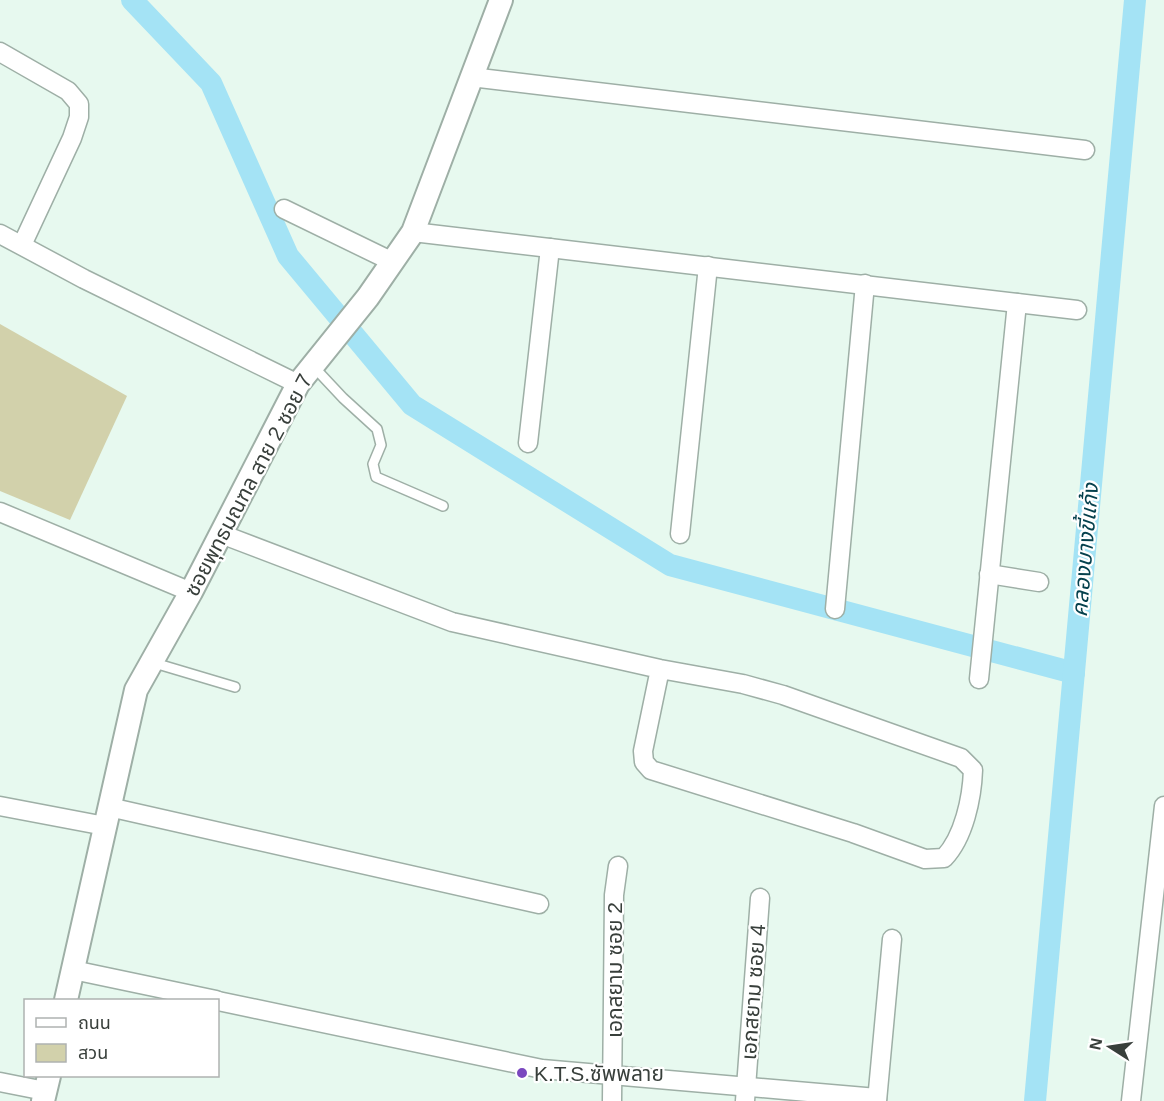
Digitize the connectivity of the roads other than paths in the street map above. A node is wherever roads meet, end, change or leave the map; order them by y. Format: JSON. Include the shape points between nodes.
{"nodes":[{"id":1,"x":501,"y":0,"type":"edge"},
{"id":2,"x":0,"y":52,"type":"edge"},
{"id":3,"x":471,"y":77,"type":"junction"},
{"id":4,"x":1085,"y":150,"type":"dead end"},
{"id":5,"x":284,"y":209,"type":"dead end"},
{"id":6,"x":413,"y":232,"type":"junction"},
{"id":7,"x":0,"y":234,"type":"edge"},
{"id":8,"x":22,"y":246,"type":"junction"},
{"id":9,"x":550,"y":248,"type":"junction"},
{"id":10,"x":393,"y":262,"type":"junction"},
{"id":11,"x":708,"y":266,"type":"junction"},
{"id":12,"x":865,"y":284,"type":"junction"},
{"id":13,"x":1017,"y":303,"type":"junction"},
{"id":14,"x":1077,"y":310,"type":"dead end"},
{"id":15,"x":312,"y":366,"type":"junction"},
{"id":16,"x":298,"y":384,"type":"junction"},
{"id":17,"x":528,"y":443,"type":"dead end"},
{"id":18,"x":443,"y":507,"type":"dead end"},
{"id":19,"x":0,"y":512,"type":"edge"},
{"id":20,"x":221,"y":534,"type":"junction"},
{"id":21,"x":680,"y":534,"type":"dead end"},
{"id":22,"x":989,"y":574,"type":"junction"},
{"id":23,"x":1039,"y":582,"type":"dead end"},
{"id":24,"x":191,"y":592,"type":"junction"},
{"id":25,"x":835,"y":609,"type":"dead end"},
{"id":26,"x":150,"y":662,"type":"junction"},
{"id":27,"x":660,"y":669,"type":"junction"},
{"id":28,"x":979,"y":679,"type":"dead end"},
{"id":29,"x":235,"y":687,"type":"dead end"},
{"id":30,"x":0,"y":806,"type":"edge"},
{"id":31,"x":1164,"y":806,"type":"edge"},
{"id":32,"x":107,"y":817,"type":"junction"},
{"id":33,"x":618,"y":866,"type":"dead end"},
{"id":34,"x":760,"y":898,"type":"dead end"},
{"id":35,"x":539,"y":904,"type":"dead end"},
{"id":36,"x":892,"y":939,"type":"dead end"},
{"id":37,"x":1156,"y":943,"type":"edge"},
{"id":38,"x":73,"y":970,"type":"junction"},
{"id":39,"x":66,"y":999,"type":"edge"},
{"id":40,"x":208,"y":999,"type":"edge"},
{"id":41,"x":219,"y":1001,"type":"edge"},
{"id":42,"x":614,"y":1075,"type":"junction"},
{"id":43,"x":0,"y":1082,"type":"edge"},
{"id":44,"x":46,"y":1089,"type":"edge"},
{"id":45,"x":745,"y":1093,"type":"edge"},
{"id":46,"x":877,"y":1099,"type":"edge"},
{"id":47,"x":612,"y":1101,"type":"edge"},
{"id":48,"x":1131,"y":1101,"type":"edge"}],
"edges":[{"from":1,"to":3,"type":"street","name":"ซอยพุทธมณฑล สาย 2 ซอย 7"},
{"from":2,"to":8,"type":"street","via":[[68,91],[78,104],[79,117],[72,138]]},
{"from":3,"to":4,"type":"street"},
{"from":3,"to":6,"type":"street","name":"ซอยพุทธมณฑล สาย 2 ซอย 7"},
{"from":5,"to":10,"type":"street"},
{"from":6,"to":9,"type":"street"},
{"from":6,"to":10,"type":"street","name":"ซอยพุทธมณฑล สาย 2 ซอย 7"},
{"from":7,"to":8,"type":"street"},
{"from":8,"to":16,"type":"street"},
{"from":9,"to":11,"type":"street"},
{"from":9,"to":17,"type":"street"},
{"from":10,"to":15,"type":"street","name":"ซอยพุทธมณฑล สาย 2 ซอย 7"},
{"from":11,"to":12,"type":"street"},
{"from":11,"to":21,"type":"street"},
{"from":12,"to":13,"type":"street"},
{"from":12,"to":25,"type":"street"},
{"from":13,"to":14,"type":"street"},
{"from":13,"to":22,"type":"street"},
{"from":15,"to":16,"type":"street","name":"ซอยพุทธมณฑล สาย 2 ซอย 7"},
{"from":15,"to":18,"type":"lane","via":[[377,429],[381,445],[373,464],[376,477]]},
{"from":16,"to":20,"type":"street","name":"ซอยพุทธมณฑล สาย 2 ซอย 7"},
{"from":19,"to":24,"type":"street"},
{"from":20,"to":24,"type":"street","name":"ซอยพุทธมณฑล สาย 2 ซอย 7"},
{"from":20,"to":27,"type":"street","via":[[452,622]]},
{"from":22,"to":23,"type":"street"},
{"from":22,"to":28,"type":"street"},
{"from":24,"to":26,"type":"street","name":"ซอยพุทธมณฑล สาย 2 ซอย 7"},
{"from":26,"to":29,"type":"lane"},
{"from":26,"to":32,"type":"street","name":"ซอยพุทธมณฑล สาย 2 ซอย 7","via":[[136,690]]},
{"from":27,"to":27,"type":"street","via":[[643,751],[644,762],[651,770],[853,832],[926,859],[944,858],[951,851],[973,785],[973,770],[961,758],[783,695]]},
{"from":30,"to":32,"type":"street"},
{"from":31,"to":37,"type":"street"},
{"from":32,"to":35,"type":"street"},
{"from":32,"to":38,"type":"street","name":"ซอยพุทธมณฑล สาย 2 ซอย 7"},
{"from":33,"to":42,"type":"street","name":"เอกสยาม ซอย 2","via":[[614,895]]},
{"from":34,"to":45,"type":"street","name":"เอกสยาม ซอย 4"},
{"from":36,"to":46,"type":"street"},
{"from":37,"to":48,"type":"street"},
{"from":38,"to":39,"type":"street","name":"ซอยพุทธมณฑล สาย 2 ซอย 7"},
{"from":38,"to":40,"type":"street"},
{"from":41,"to":42,"type":"street","via":[[542,1069]]},
{"from":42,"to":45,"type":"street"},
{"from":42,"to":47,"type":"street","name":"เอกสยาม ซอย 2"},
{"from":43,"to":44,"type":"street"},
{"from":45,"to":46,"type":"street"}]}
